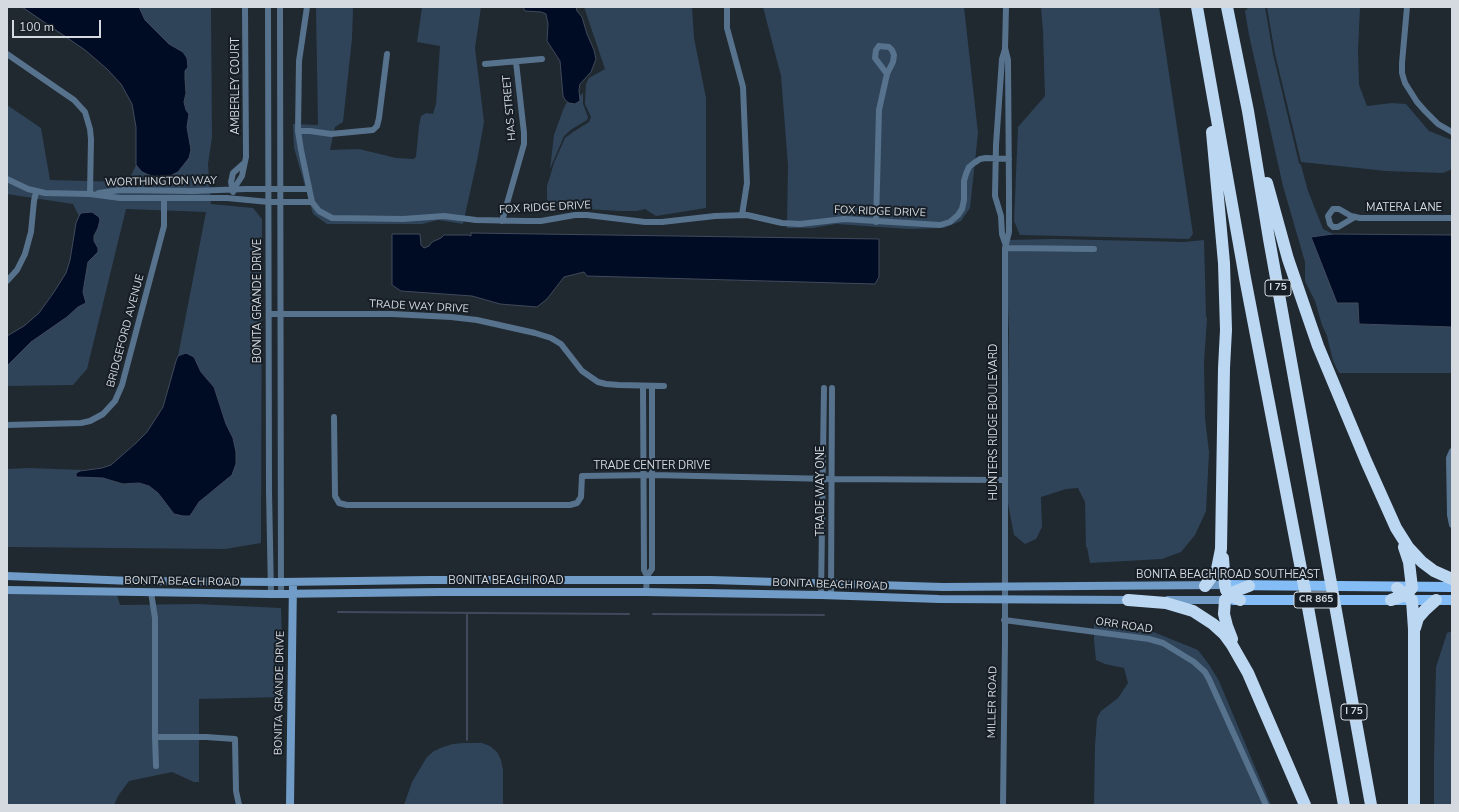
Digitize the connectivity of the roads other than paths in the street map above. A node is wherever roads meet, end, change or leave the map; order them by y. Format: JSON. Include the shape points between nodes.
{"nodes":[{"id":1,"x":245,"y":7,"type":"edge"},
{"id":2,"x":268,"y":7,"type":"edge"},
{"id":3,"x":280,"y":7,"type":"edge"},
{"id":4,"x":307,"y":7,"type":"edge"},
{"id":5,"x":727,"y":7,"type":"edge"},
{"id":6,"x":1006,"y":7,"type":"edge"},
{"id":7,"x":1197,"y":7,"type":"edge"},
{"id":8,"x":1227,"y":7,"type":"edge"},
{"id":9,"x":1407,"y":7,"type":"edge"},
{"id":10,"x":1005,"y":48,"type":"junction"},
{"id":11,"x":7,"y":54,"type":"edge"},
{"id":12,"x":387,"y":54,"type":"dead end"},
{"id":13,"x":542,"y":59,"type":"dead end"},
{"id":14,"x":516,"y":62,"type":"junction"},
{"id":15,"x":485,"y":64,"type":"dead end"},
{"id":16,"x":886,"y":74,"type":"dead end"},
{"id":17,"x":1209,"y":75,"type":"junction"},
{"id":18,"x":1248,"y":111,"type":"junction"},
{"id":19,"x":298,"y":131,"type":"junction"},
{"id":20,"x":1452,"y":132,"type":"edge"},
{"id":21,"x":996,"y":158,"type":"junction"},
{"id":22,"x":1009,"y":158,"type":"junction"},
{"id":23,"x":7,"y":179,"type":"edge"},
{"id":24,"x":309,"y":189,"type":"junction"},
{"id":25,"x":233,"y":190,"type":"junction"},
{"id":26,"x":268,"y":190,"type":"junction"},
{"id":27,"x":281,"y":190,"type":"junction"},
{"id":28,"x":36,"y":192,"type":"junction"},
{"id":29,"x":90,"y":194,"type":"junction"},
{"id":30,"x":164,"y":198,"type":"junction"},
{"id":31,"x":232,"y":199,"type":"junction"},
{"id":32,"x":268,"y":202,"type":"junction"},
{"id":33,"x":281,"y":202,"type":"junction"},
{"id":34,"x":312,"y":202,"type":"junction"},
{"id":35,"x":742,"y":215,"type":"junction"},
{"id":36,"x":1355,"y":217,"type":"dead end"},
{"id":37,"x":1452,"y":218,"type":"edge"},
{"id":38,"x":502,"y":221,"type":"junction"},
{"id":39,"x":876,"y":222,"type":"junction"},
{"id":40,"x":1005,"y":246,"type":"junction"},
{"id":41,"x":1094,"y":249,"type":"dead end"},
{"id":42,"x":7,"y":281,"type":"edge"},
{"id":43,"x":269,"y":314,"type":"junction"},
{"id":44,"x":281,"y":314,"type":"junction"},
{"id":45,"x":643,"y":386,"type":"junction"},
{"id":46,"x":652,"y":386,"type":"junction"},
{"id":47,"x":664,"y":386,"type":"dead end"},
{"id":48,"x":824,"y":388,"type":"dead end"},
{"id":49,"x":832,"y":388,"type":"dead end"},
{"id":50,"x":334,"y":417,"type":"dead end"},
{"id":51,"x":7,"y":425,"type":"edge"},
{"id":52,"x":1452,"y":451,"type":"edge"},
{"id":53,"x":643,"y":476,"type":"junction"},
{"id":54,"x":653,"y":476,"type":"junction"},
{"id":55,"x":822,"y":479,"type":"junction"},
{"id":56,"x":832,"y":480,"type":"junction"},
{"id":57,"x":1004,"y":480,"type":"junction"},
{"id":58,"x":1452,"y":525,"type":"edge"},
{"id":59,"x":1396,"y":528,"type":"junction"},
{"id":60,"x":1221,"y":549,"type":"junction"},
{"id":61,"x":7,"y":576,"type":"edge"},
{"id":62,"x":647,"y":578,"type":"junction"},
{"id":63,"x":1452,"y":579,"type":"edge"},
{"id":64,"x":271,"y":582,"type":"junction"},
{"id":65,"x":281,"y":582,"type":"junction"},
{"id":66,"x":293,"y":582,"type":"junction"},
{"id":67,"x":821,"y":583,"type":"junction"},
{"id":68,"x":831,"y":583,"type":"junction"},
{"id":69,"x":1205,"y":586,"type":"junction"},
{"id":70,"x":1249,"y":586,"type":"joint"},
{"id":71,"x":1452,"y":587,"type":"edge"},
{"id":72,"x":1004,"y":588,"type":"junction"},
{"id":73,"x":7,"y":590,"type":"edge"},
{"id":74,"x":151,"y":592,"type":"junction"},
{"id":75,"x":646,"y":592,"type":"junction"},
{"id":76,"x":1406,"y":593,"type":"junction"},
{"id":77,"x":271,"y":594,"type":"junction"},
{"id":78,"x":281,"y":594,"type":"junction"},
{"id":79,"x":293,"y":594,"type":"junction"},
{"id":80,"x":821,"y":595,"type":"junction"},
{"id":81,"x":831,"y":595,"type":"junction"},
{"id":82,"x":1230,"y":595,"type":"junction"},
{"id":83,"x":1004,"y":600,"type":"junction"},
{"id":84,"x":1128,"y":600,"type":"junction"},
{"id":85,"x":1391,"y":600,"type":"joint"},
{"id":86,"x":1436,"y":600,"type":"junction"},
{"id":87,"x":1452,"y":600,"type":"edge"},
{"id":88,"x":1004,"y":620,"type":"junction"},
{"id":89,"x":1414,"y":629,"type":"junction"},
{"id":90,"x":1248,"y":673,"type":"junction"},
{"id":91,"x":155,"y":737,"type":"junction"},
{"id":92,"x":156,"y":766,"type":"dead end"},
{"id":93,"x":239,"y":805,"type":"edge"},
{"id":94,"x":290,"y":805,"type":"edge"},
{"id":95,"x":1003,"y":805,"type":"edge"},
{"id":96,"x":1266,"y":805,"type":"edge"},
{"id":97,"x":1305,"y":805,"type":"edge"},
{"id":98,"x":1344,"y":805,"type":"edge"},
{"id":99,"x":1371,"y":805,"type":"edge"},
{"id":100,"x":1414,"y":805,"type":"edge"}],
"edges":[{"from":1,"to":25,"type":"street","name":"AMBERLEY COURT","via":[[246,157],[234,174]]},
{"from":2,"to":26,"type":"street","name":"BONITA GRANDE DRIVE"},
{"from":3,"to":27,"type":"street","name":"BONITA GRANDE DRIVE"},
{"from":4,"to":19,"type":"street","via":[[299,61]]},
{"from":5,"to":35,"type":"street","via":[[727,28],[743,87],[747,183]]},
{"from":6,"to":10,"type":"street","name":"HUNTERS RIDGE BOULEVARD"},
{"from":7,"to":17,"type":"highway","number":"I 75"},
{"from":8,"to":18,"type":"highway","number":"I 75"},
{"from":9,"to":20,"type":"street","via":[[1402,63],[1405,83],[1425,111],[1438,124]]},
{"from":10,"to":21,"type":"street","name":"HUNTERS RIDGE BOULEVARD","via":[[1002,59]]},
{"from":10,"to":22,"type":"street","name":"HUNTERS RIDGE BOULEVARD","via":[[1008,60]]},
{"from":11,"to":29,"type":"street","via":[[74,100],[85,112],[90,134]]},
{"from":12,"to":19,"type":"street","via":[[379,118],[373,130],[331,134]]},
{"from":13,"to":14,"type":"street","name":"HAS STREET"},
{"from":14,"to":15,"type":"street","name":"HAS STREET"},
{"from":14,"to":38,"type":"street","name":"HAS STREET","via":[[524,144]]},
{"from":16,"to":39,"type":"street","via":[[879,110]]},
{"from":17,"to":60,"type":"highway","via":[[1226,295]]},
{"from":17,"to":98,"type":"highway","number":"I 75"},
{"from":18,"to":59,"type":"highway","via":[[1281,236],[1302,301],[1327,369]]},
{"from":18,"to":99,"type":"highway","number":"I 75"},
{"from":19,"to":24,"type":"street"},
{"from":21,"to":22,"type":"street","name":"FOX RIDGE DRIVE"},
{"from":21,"to":39,"type":"street","name":"FOX RIDGE DRIVE","via":[[980,159],[969,167],[964,181],[962,209],[950,222],[940,225]]},
{"from":21,"to":40,"type":"street","name":"HUNTERS RIDGE BOULEVARD","via":[[995,196]]},
{"from":22,"to":40,"type":"street","name":"HUNTERS RIDGE BOULEVARD","via":[[1008,232]]},
{"from":23,"to":28,"type":"street","name":"WORTHINGTON WAY"},
{"from":24,"to":27,"type":"street","name":"WORTHINGTON WAY"},
{"from":24,"to":34,"type":"street"},
{"from":25,"to":26,"type":"street","name":"WORTHINGTON WAY"},
{"from":25,"to":29,"type":"street","name":"WORTHINGTON WAY","via":[[120,190]]},
{"from":25,"to":31,"type":"street","name":"WORTHINGTON WAY"},
{"from":26,"to":27,"type":"street","name":"WORTHINGTON WAY"},
{"from":26,"to":32,"type":"street","name":"BONITA GRANDE DRIVE"},
{"from":27,"to":33,"type":"street","name":"BONITA GRANDE DRIVE"},
{"from":28,"to":29,"type":"street","name":"WORTHINGTON WAY"},
{"from":28,"to":42,"type":"street","via":[[27,249]]},
{"from":29,"to":30,"type":"street","name":"WORTHINGTON WAY","via":[[120,198]]},
{"from":30,"to":31,"type":"street","name":"WORTHINGTON WAY"},
{"from":30,"to":51,"type":"street","name":"BRIDGEFORD AVENUE","via":[[164,226],[122,385],[115,401],[103,414],[82,423]]},
{"from":31,"to":32,"type":"street","name":"WORTHINGTON WAY"},
{"from":32,"to":33,"type":"street","name":"WORTHINGTON WAY"},
{"from":32,"to":43,"type":"street","name":"BONITA GRANDE DRIVE"},
{"from":33,"to":34,"type":"street","name":"WORTHINGTON WAY"},
{"from":33,"to":44,"type":"street","name":"BONITA GRANDE DRIVE"},
{"from":34,"to":38,"type":"street","name":"FOX RIDGE DRIVE","via":[[319,211],[332,218],[403,219],[444,216]]},
{"from":35,"to":38,"type":"street","name":"FOX RIDGE DRIVE","via":[[662,222],[587,215],[541,221]]},
{"from":35,"to":39,"type":"street","name":"FOX RIDGE DRIVE","via":[[800,224],[836,219]]},
{"from":36,"to":37,"type":"street","name":"MATERA LANE"},
{"from":40,"to":41,"type":"street"},
{"from":40,"to":57,"type":"street","name":"HUNTERS RIDGE BOULEVARD"},
{"from":43,"to":44,"type":"street","name":"TRADE WAY DRIVE"},
{"from":43,"to":64,"type":"street","name":"BONITA GRANDE DRIVE"},
{"from":44,"to":45,"type":"street","name":"TRADE WAY DRIVE","via":[[399,314],[477,320],[550,338],[561,344],[582,371],[598,382]]},
{"from":44,"to":65,"type":"street","name":"BONITA GRANDE DRIVE"},
{"from":45,"to":46,"type":"street","name":"TRADE WAY DRIVE"},
{"from":45,"to":53,"type":"street"},
{"from":46,"to":47,"type":"street","name":"TRADE WAY DRIVE"},
{"from":46,"to":54,"type":"street"},
{"from":48,"to":55,"type":"street","name":"TRADE WAY ONE"},
{"from":49,"to":56,"type":"street","name":"TRADE WAY ONE"},
{"from":50,"to":53,"type":"street","name":"TRADE CENTER DRIVE","via":[[335,496],[343,504],[570,505],[577,503],[581,496],[582,476]]},
{"from":52,"to":58,"type":"street"},
{"from":53,"to":54,"type":"street","name":"TRADE CENTER DRIVE"},
{"from":53,"to":62,"type":"street","via":[[644,570]]},
{"from":54,"to":55,"type":"street","name":"TRADE CENTER DRIVE"},
{"from":54,"to":62,"type":"street","via":[[652,569]]},
{"from":55,"to":56,"type":"street","name":"TRADE CENTER DRIVE"},
{"from":55,"to":67,"type":"street","name":"TRADE WAY ONE"},
{"from":56,"to":57,"type":"street","name":"TRADE CENTER DRIVE"},
{"from":56,"to":68,"type":"street","name":"TRADE WAY ONE"},
{"from":57,"to":72,"type":"street","name":"HUNTERS RIDGE BOULEVARD"},
{"from":59,"to":63,"type":"highway","via":[[1408,547],[1422,562]]},
{"from":59,"to":76,"type":"highway","via":[[1410,562]]},
{"from":60,"to":69,"type":"highway","via":[[1217,569]]},
{"from":60,"to":82,"type":"highway"},
{"from":61,"to":64,"type":"street","name":"BONITA BEACH ROAD","number":"CR 865","via":[[132,581]]},
{"from":62,"to":66,"type":"street","name":"BONITA BEACH ROAD","number":"CR 865"},
{"from":62,"to":67,"type":"street","name":"BONITA BEACH ROAD","number":"CR 865"},
{"from":62,"to":75,"type":"street"},
{"from":64,"to":65,"type":"street","name":"BONITA BEACH ROAD","number":"CR 865"},
{"from":64,"to":77,"type":"street","name":"BONITA GRANDE DRIVE"},
{"from":65,"to":66,"type":"street","name":"BONITA BEACH ROAD","number":"CR 865"},
{"from":65,"to":78,"type":"street","name":"BONITA GRANDE DRIVE"},
{"from":66,"to":79,"type":"street","name":"BONITA GRANDE DRIVE"},
{"from":67,"to":68,"type":"street","name":"BONITA BEACH ROAD","number":"CR 865"},
{"from":67,"to":80,"type":"street","name":"TRADE WAY ONE"},
{"from":68,"to":72,"type":"street","name":"BONITA BEACH ROAD","number":"CR 865"},
{"from":68,"to":81,"type":"street","name":"TRADE WAY ONE"},
{"from":69,"to":72,"type":"street","name":"BONITA BEACH ROAD SOUTHEAST","number":"CR 865"},
{"from":69,"to":82,"type":"street","name":"BONITA BEACH ROAD SOUTHEAST","number":"CR 865"},
{"from":70,"to":76,"type":"main road","name":"BONITA BEACH ROAD SOUTHEAST","number":"CR 865"},
{"from":70,"to":82,"type":"highway"},
{"from":71,"to":76,"type":"main road","name":"BONITA BEACH ROAD SOUTHEAST","number":"CR 865"},
{"from":72,"to":83,"type":"street","name":"HUNTERS RIDGE BOULEVARD"},
{"from":73,"to":74,"type":"street","name":"BONITA BEACH ROAD","number":"CR 865"},
{"from":74,"to":77,"type":"street","name":"BONITA BEACH ROAD","number":"CR 865"},
{"from":74,"to":91,"type":"street","via":[[155,618]]},
{"from":75,"to":79,"type":"street","name":"BONITA BEACH ROAD","number":"CR 865"},
{"from":75,"to":80,"type":"street","name":"BONITA BEACH ROAD","number":"CR 865"},
{"from":76,"to":85,"type":"highway"},
{"from":76,"to":86,"type":"main road","name":"BONITA BEACH ROAD SOUTHEAST","number":"CR 865"},
{"from":76,"to":89,"type":"highway"},
{"from":77,"to":78,"type":"street","name":"BONITA BEACH ROAD","number":"CR 865"},
{"from":78,"to":79,"type":"street","name":"BONITA BEACH ROAD","number":"CR 865"},
{"from":79,"to":94,"type":"street","name":"BONITA GRANDE DRIVE"},
{"from":80,"to":81,"type":"street","name":"BONITA BEACH ROAD","number":"CR 865"},
{"from":81,"to":83,"type":"street","name":"BONITA BEACH ROAD","number":"CR 865"},
{"from":82,"to":84,"type":"street","name":"BONITA BEACH ROAD SOUTHEAST","number":"CR 865"},
{"from":82,"to":85,"type":"main road","name":"BONITA BEACH ROAD SOUTHEAST","number":"CR 865"},
{"from":82,"to":90,"type":"highway","via":[[1224,614]]},
{"from":83,"to":84,"type":"street","name":"BONITA BEACH ROAD SOUTHEAST","number":"CR 865"},
{"from":83,"to":88,"type":"street","name":"MILLER ROAD"},
{"from":84,"to":90,"type":"highway","via":[[1166,603],[1193,611],[1207,619],[1228,639]]},
{"from":86,"to":87,"type":"main road","name":"BONITA BEACH ROAD SOUTHEAST","number":"CR 865"},
{"from":86,"to":89,"type":"highway","via":[[1421,615]]},
{"from":88,"to":95,"type":"street","name":"MILLER ROAD"},
{"from":88,"to":96,"type":"street","name":"ORR ROAD","via":[[1149,639],[1163,643],[1194,662],[1209,679]]},
{"from":89,"to":100,"type":"highway"},
{"from":90,"to":97,"type":"highway"},
{"from":91,"to":92,"type":"street"},
{"from":91,"to":93,"type":"street","via":[[235,739],[236,791]]}]}
